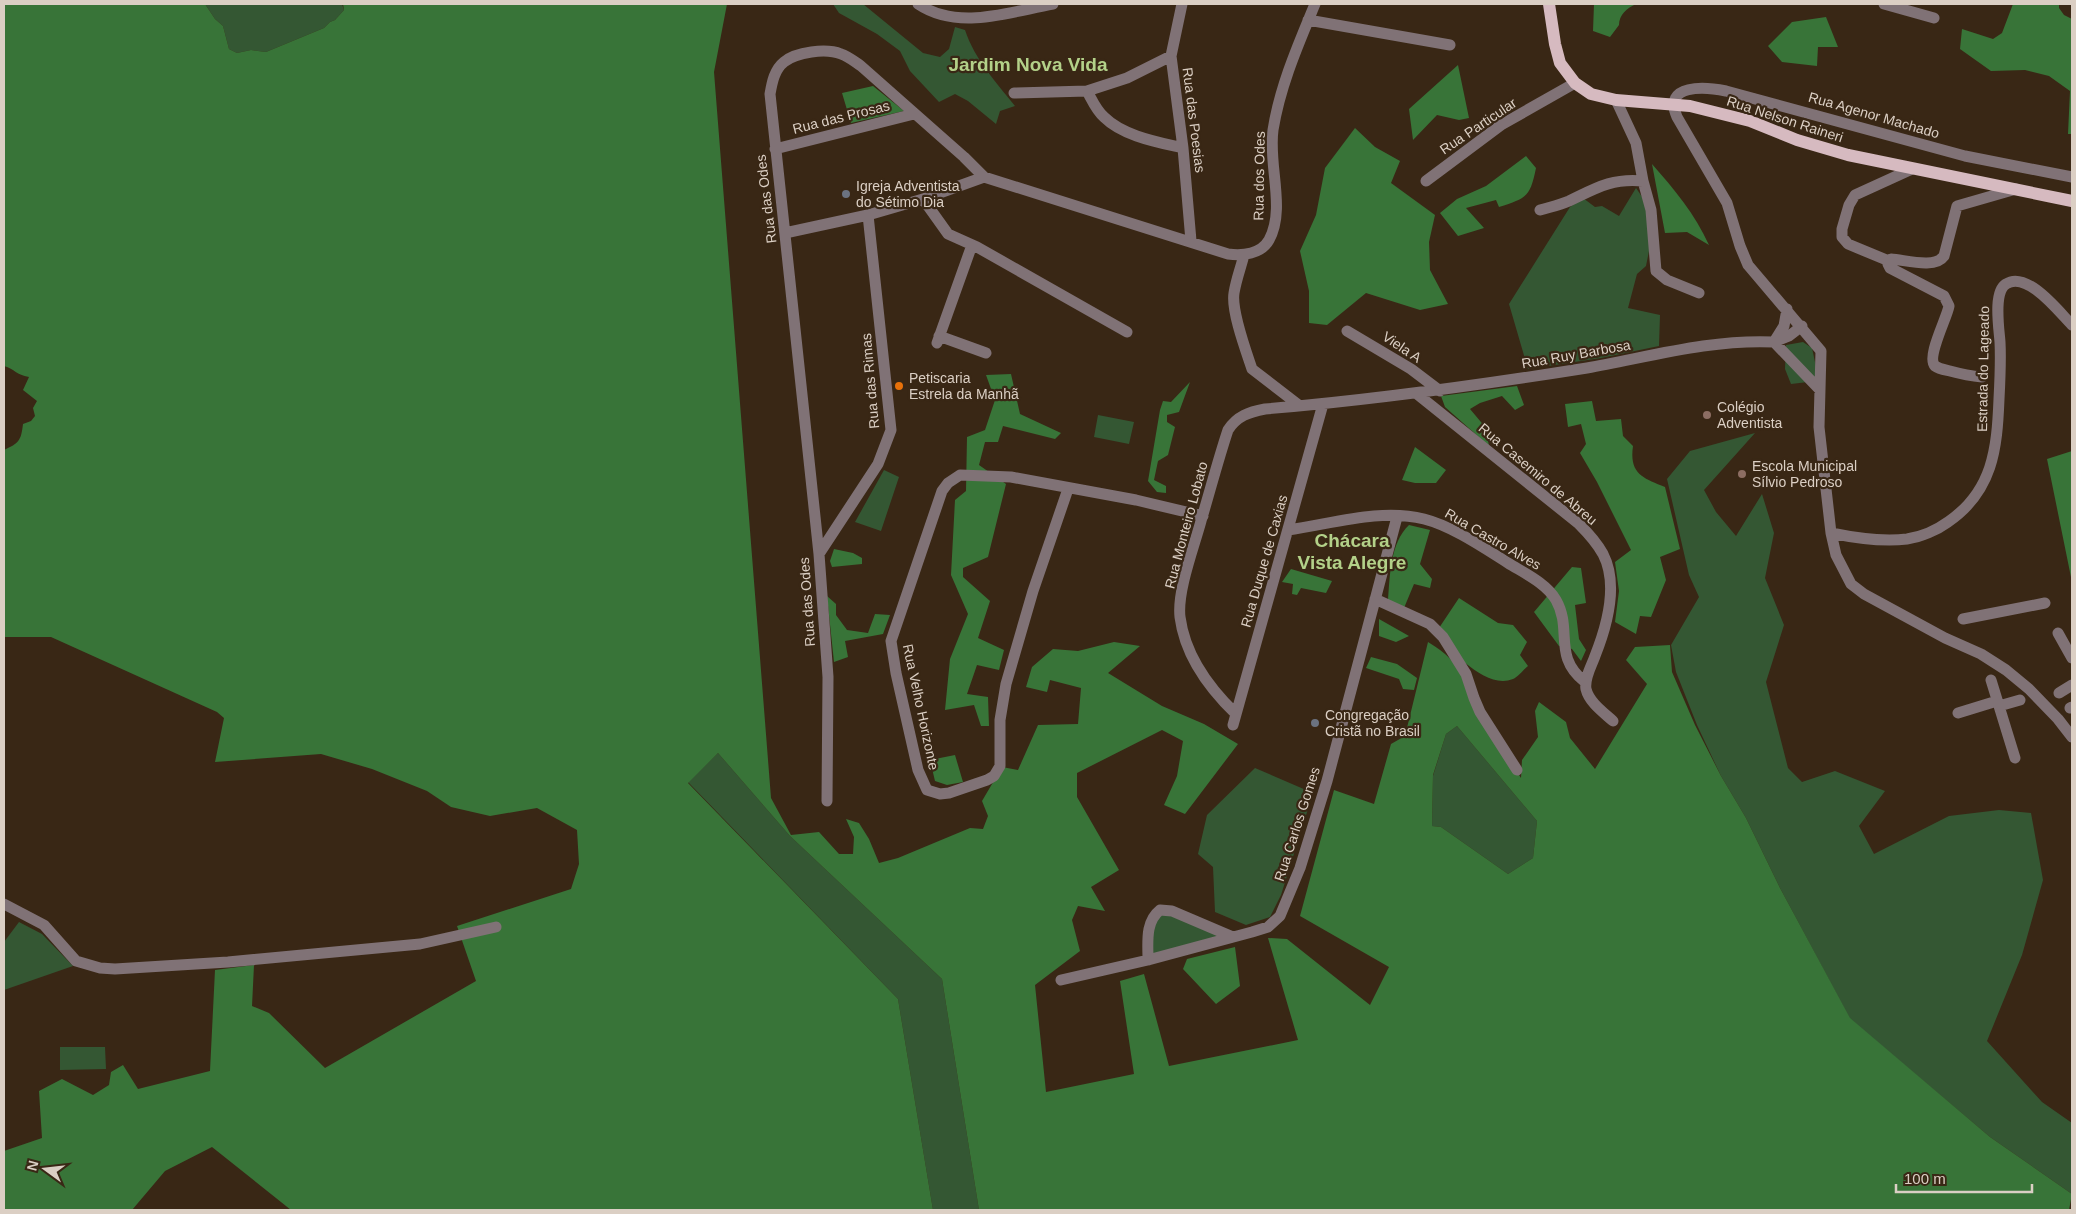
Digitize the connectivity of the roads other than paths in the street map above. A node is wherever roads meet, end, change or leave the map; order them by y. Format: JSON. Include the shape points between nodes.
{"nodes":[{"id":1,"x":918,"y":4,"type":"edge"},
{"id":2,"x":1053,"y":4,"type":"edge"},
{"id":3,"x":1182,"y":4,"type":"edge"},
{"id":4,"x":1315,"y":4,"type":"edge"},
{"id":5,"x":1549,"y":4,"type":"edge"},
{"id":6,"x":1884,"y":4,"type":"edge"},
{"id":7,"x":1934,"y":18,"type":"dead end"},
{"id":8,"x":1308,"y":20,"type":"junction"},
{"id":9,"x":1450,"y":45,"type":"dead end"},
{"id":10,"x":1171,"y":56,"type":"junction"},
{"id":11,"x":1575,"y":83,"type":"junction"},
{"id":12,"x":1088,"y":91,"type":"junction"},
{"id":13,"x":1014,"y":93,"type":"dead end"},
{"id":14,"x":1616,"y":100,"type":"junction"},
{"id":15,"x":1673,"y":104,"type":"junction"},
{"id":16,"x":914,"y":114,"type":"junction"},
{"id":17,"x":1183,"y":148,"type":"junction"},
{"id":18,"x":775,"y":149,"type":"junction"},
{"id":19,"x":1912,"y":169,"type":"junction"},
{"id":20,"x":984,"y":177,"type":"junction"},
{"id":21,"x":2072,"y":177,"type":"edge"},
{"id":22,"x":1426,"y":181,"type":"dead end"},
{"id":23,"x":1643,"y":181,"type":"junction"},
{"id":24,"x":2016,"y":189,"type":"junction"},
{"id":25,"x":923,"y":199,"type":"junction"},
{"id":26,"x":2072,"y":201,"type":"edge"},
{"id":27,"x":1540,"y":210,"type":"dead end"},
{"id":28,"x":868,"y":215,"type":"junction"},
{"id":29,"x":785,"y":233,"type":"junction"},
{"id":30,"x":1191,"y":241,"type":"junction"},
{"id":31,"x":972,"y":245,"type":"junction"},
{"id":32,"x":1244,"y":255,"type":"junction"},
{"id":33,"x":1888,"y":261,"type":"junction"},
{"id":34,"x":1699,"y":294,"type":"dead end"},
{"id":35,"x":1787,"y":309,"type":"junction"},
{"id":36,"x":2072,"y":325,"type":"edge"},
{"id":37,"x":1802,"y":326,"type":"junction"},
{"id":38,"x":1347,"y":331,"type":"dead end"},
{"id":39,"x":1127,"y":332,"type":"dead end"},
{"id":40,"x":1774,"y":342,"type":"junction"},
{"id":41,"x":986,"y":353,"type":"dead end"},
{"id":42,"x":1982,"y":377,"type":"dead end"},
{"id":43,"x":1818,"y":388,"type":"junction"},
{"id":44,"x":1440,"y":391,"type":"junction"},
{"id":45,"x":1417,"y":394,"type":"junction"},
{"id":46,"x":1323,"y":404,"type":"junction"},
{"id":47,"x":1300,"y":406,"type":"junction"},
{"id":48,"x":1068,"y":489,"type":"junction"},
{"id":49,"x":1203,"y":516,"type":"junction"},
{"id":50,"x":1397,"y":517,"type":"junction"},
{"id":51,"x":1288,"y":530,"type":"junction"},
{"id":52,"x":1831,"y":534,"type":"junction"},
{"id":53,"x":819,"y":554,"type":"junction"},
{"id":54,"x":1375,"y":599,"type":"junction"},
{"id":55,"x":2046,"y":602,"type":"dead end"},
{"id":56,"x":1963,"y":619,"type":"dead end"},
{"id":57,"x":2058,"y":633,"type":"dead end"},
{"id":58,"x":2072,"y":658,"type":"edge"},
{"id":59,"x":1585,"y":682,"type":"junction"},
{"id":60,"x":1996,"y":685,"type":"dead end"},
{"id":61,"x":2072,"y":685,"type":"edge"},
{"id":62,"x":2059,"y":693,"type":"dead end"},
{"id":63,"x":2020,"y":700,"type":"dead end"},
{"id":64,"x":1998,"y":703,"type":"junction"},
{"id":65,"x":1958,"y":713,"type":"dead end"},
{"id":66,"x":1234,"y":720,"type":"joint"},
{"id":67,"x":1612,"y":721,"type":"dead end"},
{"id":68,"x":2071,"y":733,"type":"edge"},
{"id":69,"x":2015,"y":758,"type":"dead end"},
{"id":70,"x":1517,"y":770,"type":"dead end"},
{"id":71,"x":827,"y":801,"type":"dead end"},
{"id":72,"x":4,"y":904,"type":"edge"},
{"id":73,"x":496,"y":927,"type":"dead end"},
{"id":74,"x":1233,"y":938,"type":"junction"},
{"id":75,"x":1148,"y":960,"type":"junction"},
{"id":76,"x":1061,"y":980,"type":"dead end"}],
"edges":[{"from":1,"to":2,"type":"street","via":[[935,13],[965,18]]},
{"from":3,"to":10,"type":"street","name":"Rua das Poesias"},
{"from":4,"to":8,"type":"street","name":"Rua dos Odes"},
{"from":5,"to":11,"type":"main road","name":"Rua Nelson Raineri","via":[[1557,54]]},
{"from":6,"to":7,"type":"street"},
{"from":8,"to":9,"type":"street"},
{"from":8,"to":32,"type":"street","name":"Rua dos Odes","via":[[1290,63],[1273,132],[1276,220],[1264,246]]},
{"from":10,"to":12,"type":"street","via":[[1127,78]]},
{"from":10,"to":17,"type":"street","name":"Rua das Poesias"},
{"from":11,"to":14,"type":"main road","name":"Rua Nelson Raineri","via":[[1591,94]]},
{"from":11,"to":22,"type":"street","name":"Rua Particular","via":[[1501,125]]},
{"from":12,"to":13,"type":"street"},
{"from":12,"to":17,"type":"street","via":[[1096,107],[1115,125],[1144,138]]},
{"from":14,"to":15,"type":"main road","name":"Rua Nelson Raineri"},
{"from":14,"to":23,"type":"street","via":[[1636,143]]},
{"from":15,"to":19,"type":"main road","name":"Rua Nelson Raineri","via":[[1750,121],[1797,140]]},
{"from":15,"to":21,"type":"street","name":"Rua Agenor Machado","via":[[1691,88],[1726,91],[1965,156]]},
{"from":15,"to":35,"type":"street","via":[[1677,117],[1727,203],[1748,265]]},
{"from":16,"to":18,"type":"street","name":"Rua das Prosas"},
{"from":16,"to":18,"type":"street","name":"Rua das Odes","via":[[843,54],[823,50],[812,52],[784,62],[775,73],[770,94]]},
{"from":16,"to":20,"type":"street","name":"Rua das Odes"},
{"from":17,"to":30,"type":"street","name":"Rua das Poesias"},
{"from":18,"to":29,"type":"street","name":"Rua das Odes"},
{"from":19,"to":24,"type":"main road","name":"Rua Nelson Raineri"},
{"from":19,"to":33,"type":"street","via":[[1855,195],[1842,229],[1842,237],[1848,244]]},
{"from":20,"to":25,"type":"street"},
{"from":20,"to":30,"type":"street","name":"Rua das Odes"},
{"from":23,"to":27,"type":"street","via":[[1608,182],[1568,202]]},
{"from":23,"to":34,"type":"street","via":[[1654,228],[1656,271],[1667,280]]},
{"from":24,"to":26,"type":"main road","name":"Rua Nelson Raineri"},
{"from":24,"to":33,"type":"street","via":[[1956,206],[1941,260],[1934,263]]},
{"from":25,"to":28,"type":"street"},
{"from":25,"to":31,"type":"street","via":[[948,234]]},
{"from":28,"to":29,"type":"street"},
{"from":28,"to":53,"type":"street","name":"Rua das Rimas","via":[[891,430],[878,464]]},
{"from":29,"to":53,"type":"street","name":"Rua das Odes"},
{"from":30,"to":32,"type":"street","via":[[1228,254]]},
{"from":31,"to":39,"type":"street"},
{"from":31,"to":41,"type":"street","via":[[938,340]]},
{"from":32,"to":47,"type":"street","via":[[1234,299],[1249,361],[1252,369]]},
{"from":33,"to":42,"type":"street","via":[[1890,268],[1944,296],[1949,306],[1932,353],[1936,367]]},
{"from":35,"to":37,"type":"street"},
{"from":35,"to":40,"type":"street","via":[[1784,326]]},
{"from":36,"to":52,"type":"street","name":"Estrada do Lageado","via":[[2039,291],[2020,281],[2004,285],[1998,304],[2001,360],[1997,437],[1989,473],[1979,493],[1969,506],[1944,526],[1918,537],[1882,539]]},
{"from":37,"to":40,"type":"street"},
{"from":37,"to":43,"type":"street","via":[[1821,351]]},
{"from":38,"to":44,"type":"street","name":"Viela A","via":[[1386,353]]},
{"from":40,"to":43,"type":"street"},
{"from":40,"to":44,"type":"street","name":"Rua Ruy Barbosa","via":[[1706,345]]},
{"from":43,"to":52,"type":"street"},
{"from":44,"to":45,"type":"street","name":"Rua Ruy Barbosa"},
{"from":45,"to":46,"type":"street","name":"Rua Ruy Barbosa"},
{"from":45,"to":59,"type":"street","name":"Rua Casemiro de Abreu","via":[[1579,524],[1604,556],[1611,595],[1608,617]]},
{"from":46,"to":47,"type":"street","name":"Rua Monteiro Lobato"},
{"from":46,"to":51,"type":"street","name":"Rua Duque de Caxias"},
{"from":47,"to":49,"type":"street","name":"Rua Monteiro Lobato","via":[[1246,413],[1232,423]]},
{"from":48,"to":48,"type":"street","name":"Rua Velho Horizonte","via":[[1011,477],[960,474],[942,491],[891,641],[918,770],[930,792],[949,793],[975,786],[994,776],[1000,766],[1000,720],[1006,684]]},
{"from":48,"to":49,"type":"street","name":"Rua Velho Horizonte","via":[[1136,500]]},
{"from":49,"to":66,"type":"street","name":"Rua Monteiro Lobato","via":[[1187,571],[1180,617],[1206,682]]},
{"from":50,"to":51,"type":"street","name":"Rua Castro Alves","via":[[1367,517]]},
{"from":50,"to":54,"type":"street","name":"Rua Carlos Gomes"},
{"from":50,"to":59,"type":"street","name":"Rua Castro Alves","via":[[1421,519],[1451,530],[1506,561],[1552,593],[1562,617],[1567,659],[1575,674]]},
{"from":51,"to":66,"type":"street","name":"Rua Duque de Caxias"},
{"from":52,"to":68,"type":"street","via":[[1836,555],[1851,584],[2006,670]]},
{"from":53,"to":71,"type":"street","name":"Rua das Odes","via":[[828,677]]},
{"from":54,"to":70,"type":"street","via":[[1430,624],[1443,637],[1461,664],[1480,712]]},
{"from":54,"to":74,"type":"street","name":"Rua Carlos Gomes","via":[[1327,781],[1284,909],[1268,927]]},
{"from":55,"to":56,"type":"street"},
{"from":57,"to":58,"type":"street"},
{"from":59,"to":67,"type":"street","name":"Rua Castro Alves","via":[[1592,700]]},
{"from":60,"to":64,"type":"street"},
{"from":61,"to":62,"type":"street"},
{"from":63,"to":64,"type":"street"},
{"from":64,"to":65,"type":"street"},
{"from":64,"to":69,"type":"street"},
{"from":72,"to":73,"type":"street","via":[[44,924],[76,961],[115,970],[420,944]]},
{"from":74,"to":75,"type":"street","name":"Rua Carlos Gomes"},
{"from":74,"to":75,"type":"street","via":[[1172,911],[1160,910],[1150,924]]},
{"from":75,"to":76,"type":"street","name":"Rua Carlos Gomes"}]}
